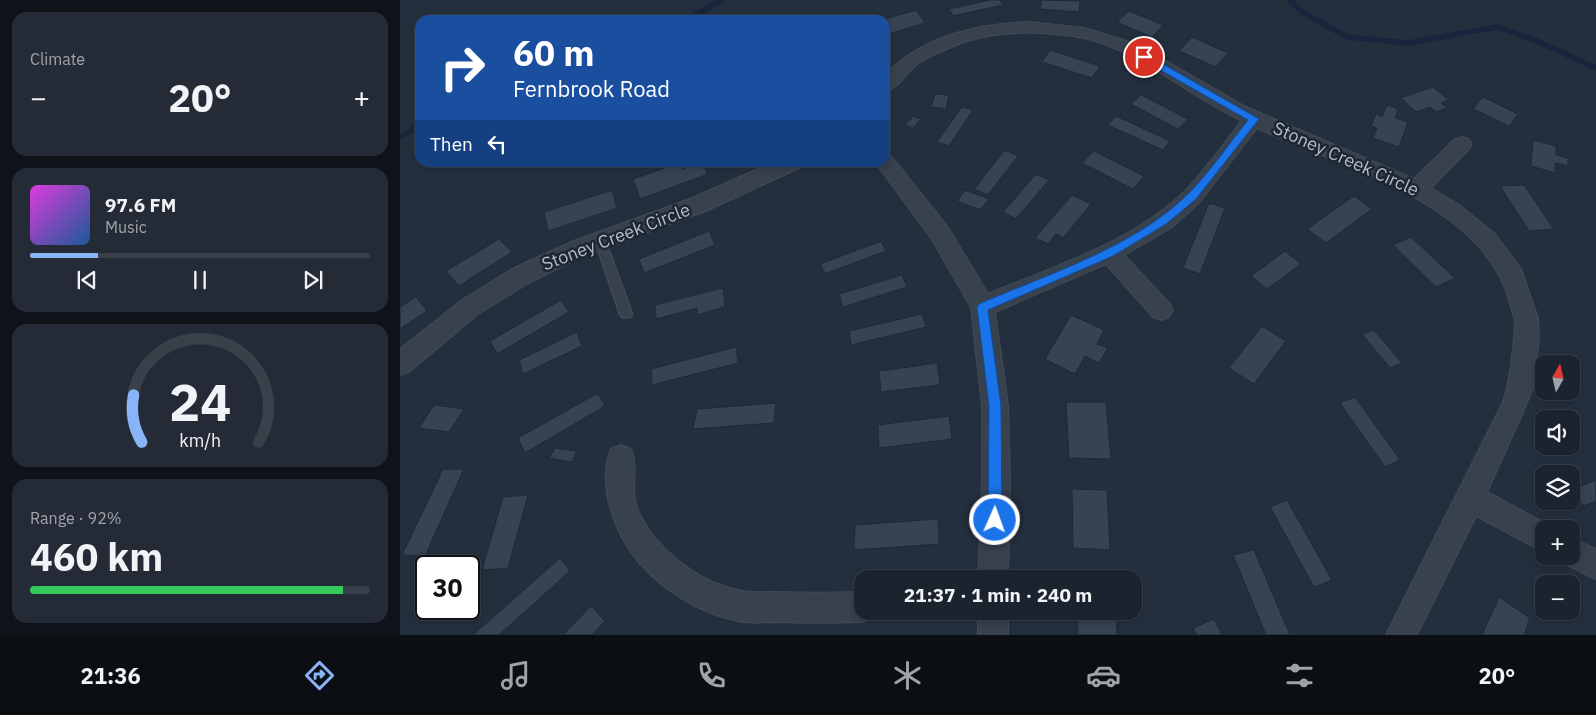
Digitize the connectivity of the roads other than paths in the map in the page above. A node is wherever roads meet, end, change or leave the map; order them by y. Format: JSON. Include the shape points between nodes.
{"nodes":[{"id":1,"x":890,"y":81,"type":"edge"},
{"id":2,"x":1254,"y":119,"type":"junction"},
{"id":3,"x":1462,"y":144,"type":"dead end"},
{"id":4,"x":783,"y":167,"type":"edge"},
{"id":5,"x":889,"y":167,"type":"edge"},
{"id":6,"x":1416,"y":190,"type":"junction"},
{"id":7,"x":600,"y":240,"type":"junction"},
{"id":8,"x":1110,"y":253,"type":"junction"},
{"id":9,"x":982,"y":307,"type":"junction"},
{"id":10,"x":1161,"y":310,"type":"dead end"},
{"id":11,"x":626,"y":314,"type":"dead end"},
{"id":12,"x":400,"y":364,"type":"edge"},
{"id":13,"x":621,"y":458,"type":"dead end"},
{"id":14,"x":1471,"y":498,"type":"junction"},
{"id":15,"x":1535,"y":533,"type":"edge"},
{"id":16,"x":1580,"y":556,"type":"edge"},
{"id":17,"x":1596,"y":564,"type":"edge"},
{"id":18,"x":994,"y":570,"type":"edge"},
{"id":19,"x":854,"y":607,"type":"edge"},
{"id":20,"x":993,"y":620,"type":"edge"},
{"id":21,"x":993,"y":635,"type":"edge"},
{"id":22,"x":1401,"y":635,"type":"edge"}],
"edges":[{"from":1,"to":2,"type":"street","name":"Stoney Creek Circle","via":[[914,59],[970,35],[1004,28],[1043,27],[1094,35],[1117,43]]},
{"from":2,"to":6,"type":"street","name":"Stoney Creek Circle","via":[[1373,167]]},
{"from":2,"to":8,"type":"street","via":[[1192,197],[1163,222]]},
{"from":3,"to":6,"type":"street"},
{"from":4,"to":7,"type":"street","name":"Stoney Creek Circle","via":[[722,196]]},
{"from":5,"to":9,"type":"street","via":[[939,232]]},
{"from":6,"to":14,"type":"street","name":"Stoney Creek Circle","via":[[1462,218],[1500,257],[1518,284],[1527,321],[1519,391]]},
{"from":7,"to":11,"type":"lane"},
{"from":7,"to":12,"type":"street","name":"Stoney Creek Circle","via":[[497,289],[438,331]]},
{"from":8,"to":9,"type":"street"},
{"from":8,"to":10,"type":"street"},
{"from":9,"to":18,"type":"street","via":[[991,362],[997,442]]},
{"from":13,"to":19,"type":"street","via":[[623,507],[637,538],[652,556],[703,594],[742,606]]},
{"from":14,"to":15,"type":"street"},
{"from":14,"to":22,"type":"street","name":"Stoney Creek Circle"},
{"from":16,"to":17,"type":"street"},
{"from":20,"to":21,"type":"street"}]}
